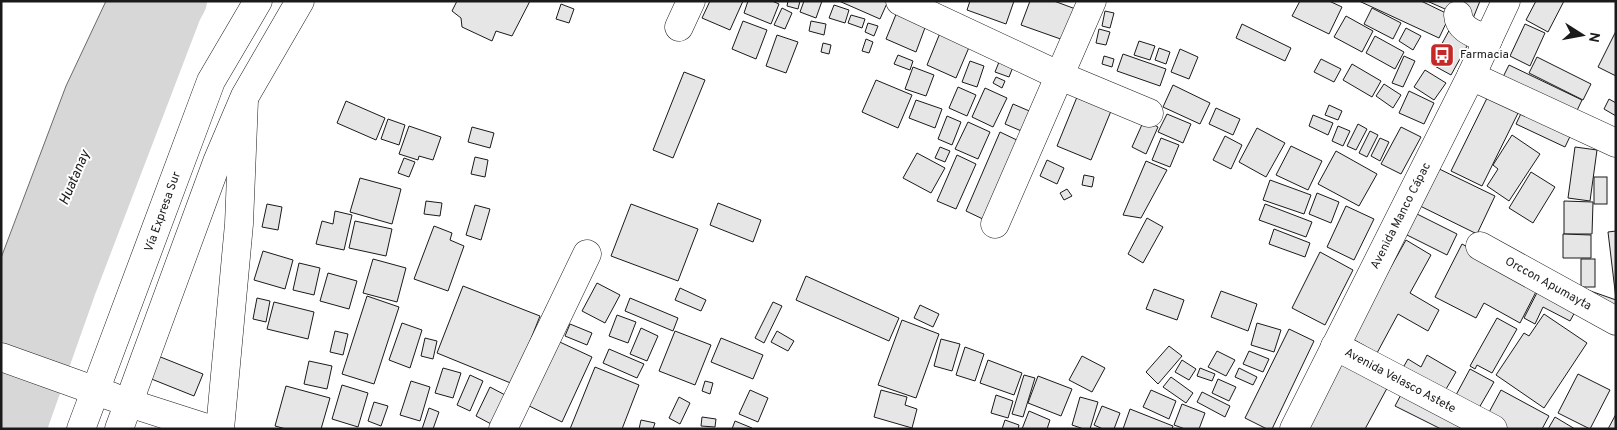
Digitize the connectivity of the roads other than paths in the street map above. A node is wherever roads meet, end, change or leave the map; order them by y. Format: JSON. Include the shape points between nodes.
{"nodes":[{"id":1,"x":258,"y":1,"type":"edge"},
{"id":2,"x":300,"y":1,"type":"edge"},
{"id":3,"x":692,"y":1,"type":"edge"},
{"id":4,"x":900,"y":1,"type":"edge"},
{"id":5,"x":1092,"y":1,"type":"edge"},
{"id":6,"x":1506,"y":1,"type":"edge"},
{"id":7,"x":1458,"y":15,"type":"dead end"},
{"id":8,"x":679,"y":27,"type":"dead end"},
{"id":9,"x":1488,"y":40,"type":"junction"},
{"id":10,"x":1058,"y":75,"type":"junction"},
{"id":11,"x":1471,"y":76,"type":"junction"},
{"id":12,"x":244,"y":96,"type":"junction"},
{"id":13,"x":1149,"y":113,"type":"dead end"},
{"id":14,"x":1616,"y":142,"type":"edge"},
{"id":15,"x":994,"y":224,"type":"dead end"},
{"id":16,"x":1480,"y":246,"type":"dead end"},
{"id":17,"x":587,"y":254,"type":"dead end"},
{"id":18,"x":1616,"y":321,"type":"edge"},
{"id":19,"x":1335,"y":346,"type":"junction"},
{"id":20,"x":1,"y":357,"type":"edge"},
{"id":21,"x":96,"y":392,"type":"junction"},
{"id":22,"x":129,"y":403,"type":"junction"},
{"id":23,"x":81,"y":429,"type":"edge"},
{"id":24,"x":119,"y":429,"type":"edge"},
{"id":25,"x":210,"y":429,"type":"edge"},
{"id":26,"x":220,"y":429,"type":"edge"},
{"id":27,"x":503,"y":429,"type":"edge"},
{"id":28,"x":1294,"y":429,"type":"edge"},
{"id":29,"x":1493,"y":429,"type":"edge"}],
"edges":[{"from":1,"to":21,"type":"main road","name":"Vía Expresa Sur","via":[[211,82]]},
{"from":2,"to":12,"type":"main road"},
{"from":3,"to":8,"type":"main road"},
{"from":4,"to":10,"type":"main road"},
{"from":5,"to":10,"type":"main road"},
{"from":6,"to":9,"type":"main road","name":"Avenida Manco Cápac"},
{"from":7,"to":9,"type":"main road","via":[[1462,27]]},
{"from":9,"to":11,"type":"main road","name":"Avenida Manco Cápac"},
{"from":10,"to":13,"type":"main road"},
{"from":10,"to":15,"type":"main road"},
{"from":11,"to":14,"type":"main road"},
{"from":11,"to":19,"type":"main road","name":"Avenida Manco Cápac"},
{"from":12,"to":22,"type":"main road","via":[[216,162]]},
{"from":12,"to":26,"type":"main road","via":[[238,224]]},
{"from":16,"to":18,"type":"main road","name":"Orccon Apumayta"},
{"from":17,"to":27,"type":"main road"},
{"from":19,"to":28,"type":"main road","name":"Avenida Manco Cápac"},
{"from":19,"to":29,"type":"main road","name":"Avenida Velasco Astete"},
{"from":20,"to":21,"type":"main road"},
{"from":21,"to":22,"type":"main road"},
{"from":21,"to":23,"type":"main road","name":"Vía Expresa Sur"},
{"from":22,"to":24,"type":"main road"},
{"from":22,"to":25,"type":"main road"}]}
